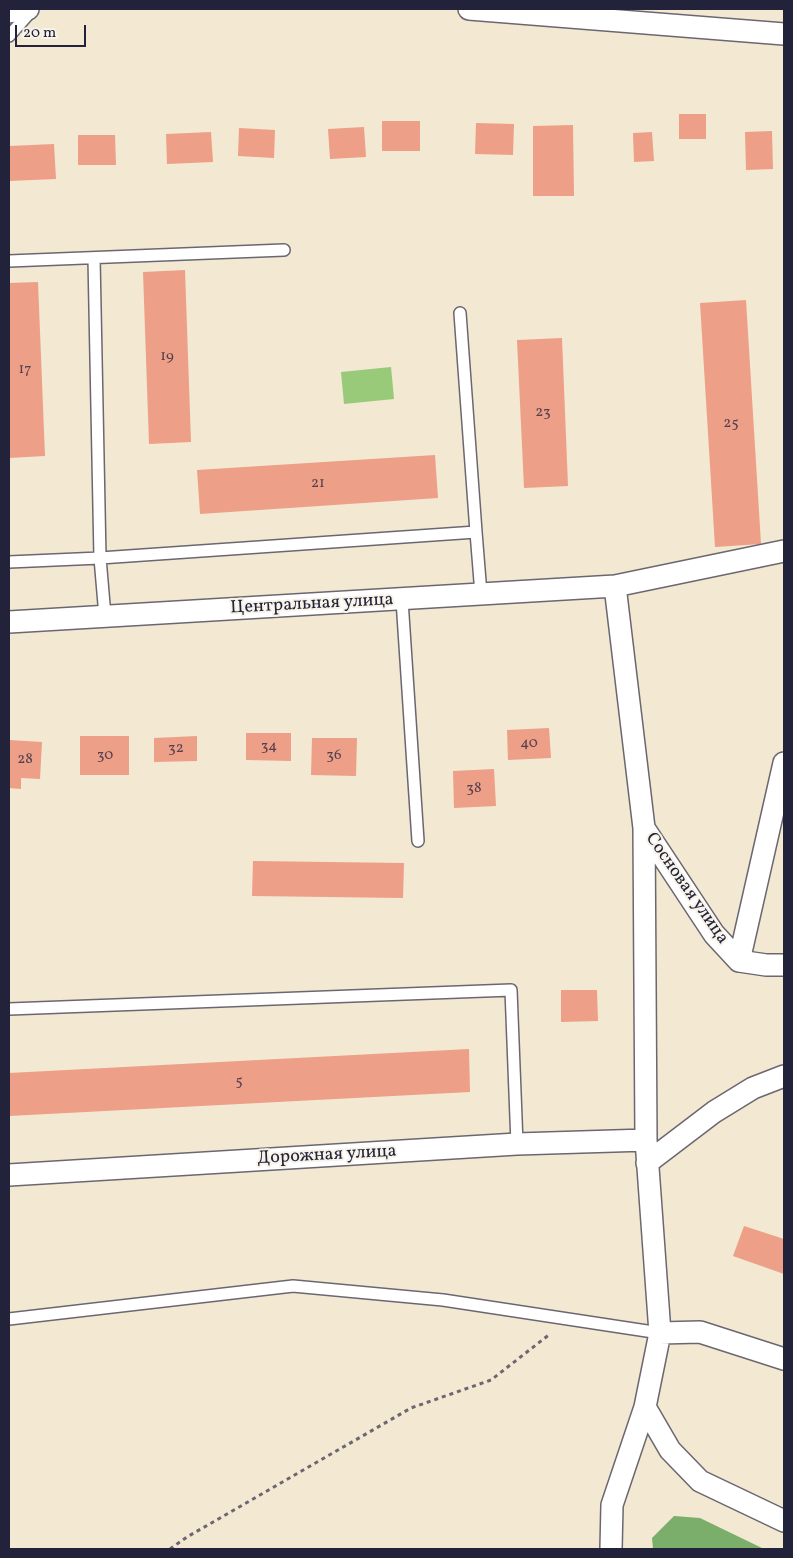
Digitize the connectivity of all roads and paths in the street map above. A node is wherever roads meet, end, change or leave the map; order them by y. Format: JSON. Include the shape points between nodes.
{"nodes":[{"id":1,"x":28,"y":9,"type":"edge"},
{"id":2,"x":34,"y":9,"type":"edge"},
{"id":3,"x":469,"y":9,"type":"edge"},
{"id":4,"x":9,"y":12,"type":"edge"},
{"id":5,"x":598,"y":14,"type":"edge"},
{"id":6,"x":784,"y":34,"type":"edge"},
{"id":7,"x":9,"y":36,"type":"edge"},
{"id":8,"x":284,"y":250,"type":"dead end"},
{"id":9,"x":94,"y":258,"type":"junction"},
{"id":10,"x":9,"y":261,"type":"edge"},
{"id":11,"x":460,"y":313,"type":"dead end"},
{"id":12,"x":476,"y":532,"type":"junction"},
{"id":13,"x":784,"y":550,"type":"edge"},
{"id":14,"x":100,"y":558,"type":"junction"},
{"id":15,"x":9,"y":562,"type":"edge"},
{"id":16,"x":615,"y":586,"type":"junction"},
{"id":17,"x":481,"y":594,"type":"junction"},
{"id":18,"x":402,"y":600,"type":"junction"},
{"id":19,"x":105,"y":616,"type":"junction"},
{"id":20,"x":9,"y":622,"type":"edge"},
{"id":21,"x":784,"y":763,"type":"edge"},
{"id":22,"x":644,"y":828,"type":"junction"},
{"id":23,"x":418,"y":841,"type":"dead end"},
{"id":24,"x":739,"y":961,"type":"junction"},
{"id":25,"x":784,"y":965,"type":"edge"},
{"id":26,"x":9,"y":1009,"type":"edge"},
{"id":27,"x":784,"y":1076,"type":"edge"},
{"id":28,"x":646,"y":1140,"type":"junction"},
{"id":29,"x":517,"y":1144,"type":"junction"},
{"id":30,"x":647,"y":1163,"type":"junction"},
{"id":31,"x":9,"y":1175,"type":"edge"},
{"id":32,"x":9,"y":1319,"type":"edge"},
{"id":33,"x":566,"y":1319,"type":"junction"},
{"id":34,"x":660,"y":1333,"type":"junction"},
{"id":35,"x":784,"y":1359,"type":"edge"},
{"id":36,"x":645,"y":1407,"type":"junction"},
{"id":37,"x":784,"y":1521,"type":"edge"},
{"id":38,"x":170,"y":1549,"type":"edge"},
{"id":39,"x":611,"y":1549,"type":"edge"}],
"edges":[{"from":1,"to":4,"type":"street"},
{"from":2,"to":7,"type":"lane"},
{"from":3,"to":5,"type":"street"},
{"from":5,"to":6,"type":"street"},
{"from":8,"to":9,"type":"lane"},
{"from":9,"to":10,"type":"lane"},
{"from":9,"to":14,"type":"lane"},
{"from":11,"to":12,"type":"lane"},
{"from":12,"to":14,"type":"lane"},
{"from":12,"to":17,"type":"lane"},
{"from":13,"to":16,"type":"street","name":"Центральная улица"},
{"from":14,"to":15,"type":"lane"},
{"from":14,"to":19,"type":"lane"},
{"from":16,"to":17,"type":"street","name":"Центральная улица"},
{"from":16,"to":22,"type":"street"},
{"from":17,"to":18,"type":"street","name":"Центральная улица"},
{"from":18,"to":19,"type":"street","name":"Центральная улица"},
{"from":18,"to":23,"type":"lane"},
{"from":19,"to":20,"type":"street","name":"Центральная улица"},
{"from":21,"to":24,"type":"street"},
{"from":22,"to":24,"type":"street","name":"Сосновая улица","via":[[714,934]]},
{"from":22,"to":28,"type":"street"},
{"from":24,"to":25,"type":"street","name":"Сосновая улица"},
{"from":26,"to":29,"type":"lane","via":[[511,990]]},
{"from":27,"to":30,"type":"street","via":[[753,1088],[714,1112]]},
{"from":28,"to":29,"type":"street","name":"Дорожная улица"},
{"from":28,"to":30,"type":"street"},
{"from":29,"to":31,"type":"street","name":"Дорожная улица"},
{"from":30,"to":34,"type":"street"},
{"from":32,"to":33,"type":"lane","via":[[293,1286],[443,1300]]},
{"from":33,"to":34,"type":"lane"},
{"from":33,"to":38,"type":"path","via":[[491,1380],[411,1408]]},
{"from":34,"to":35,"type":"street","via":[[700,1332]]},
{"from":34,"to":36,"type":"street"},
{"from":36,"to":37,"type":"street","via":[[670,1450],[700,1482]]},
{"from":36,"to":39,"type":"street","via":[[612,1505]]}]}
